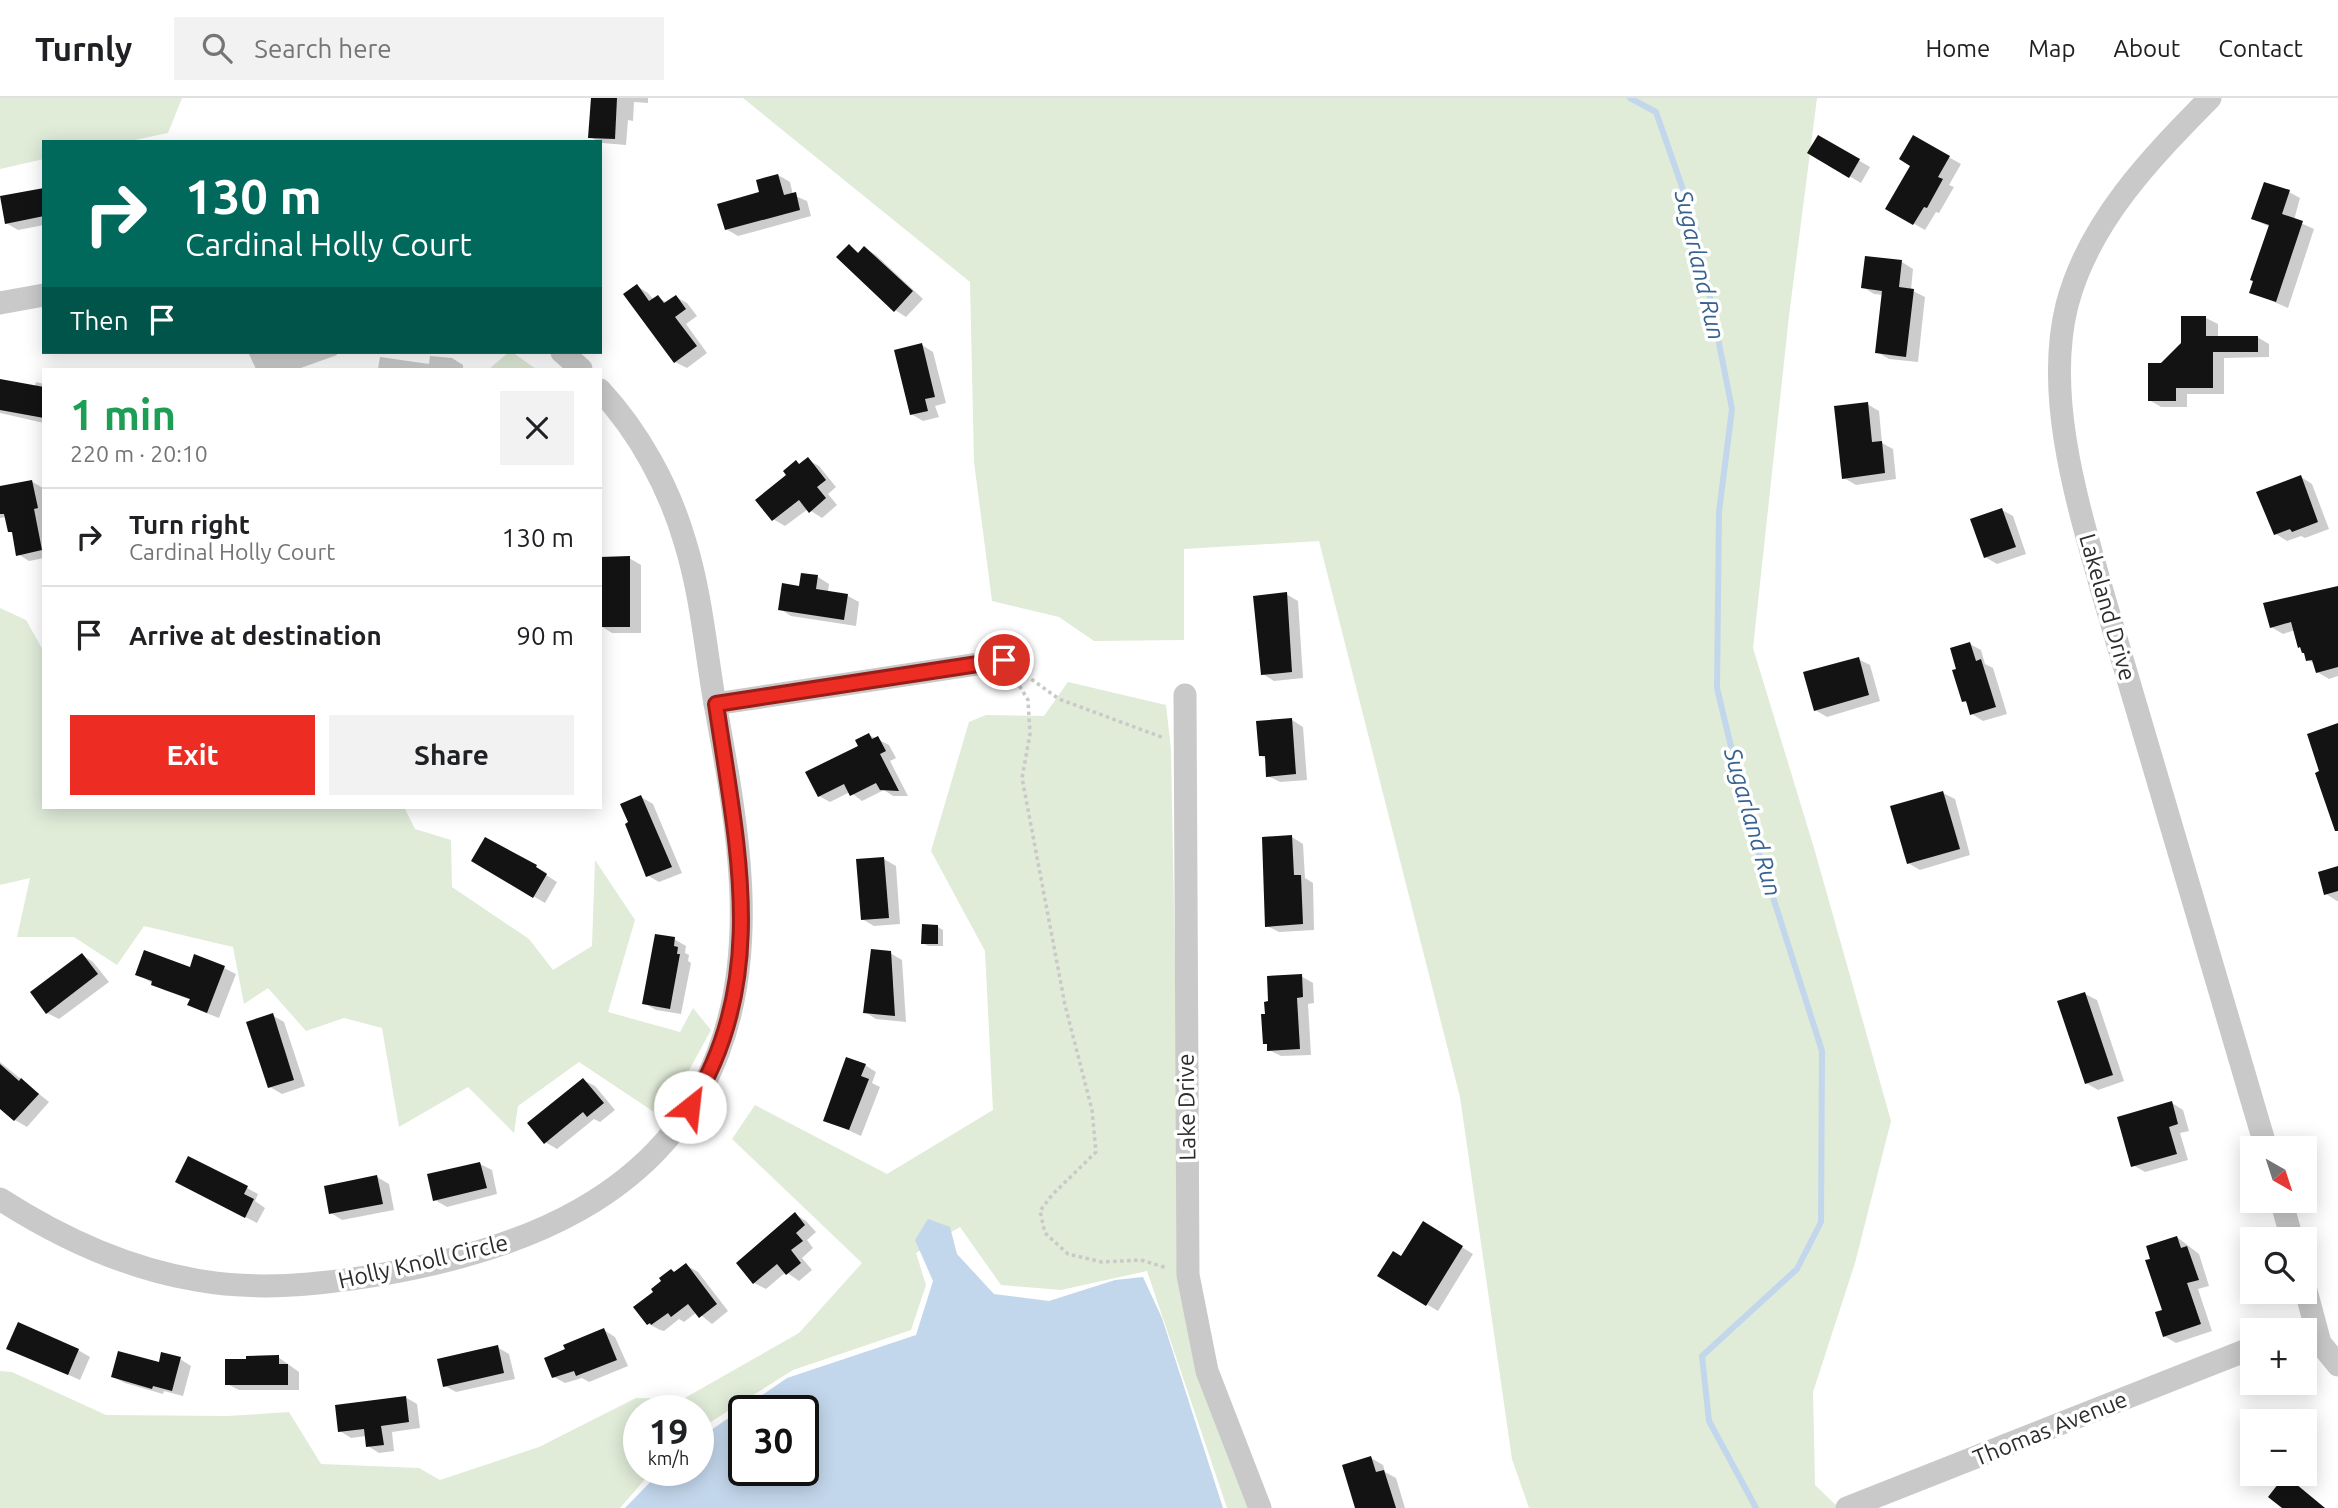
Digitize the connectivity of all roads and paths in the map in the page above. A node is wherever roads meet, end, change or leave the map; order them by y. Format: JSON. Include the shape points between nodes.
{"nodes":[{"id":1,"x":2210,"y":98,"type":"edge"},
{"id":2,"x":42,"y":295,"type":"edge"},
{"id":3,"x":0,"y":303,"type":"edge"},
{"id":4,"x":564,"y":354,"type":"edge"},
{"id":5,"x":580,"y":368,"type":"edge"},
{"id":6,"x":602,"y":393,"type":"edge"},
{"id":7,"x":1004,"y":660,"type":"junction"},
{"id":8,"x":1185,"y":695,"type":"dead end"},
{"id":9,"x":716,"y":704,"type":"junction"},
{"id":10,"x":1186,"y":740,"type":"junction"},
{"id":11,"x":2262,"y":1136,"type":"edge"},
{"id":12,"x":0,"y":1199,"type":"edge"},
{"id":13,"x":1188,"y":1275,"type":"junction"},
{"id":14,"x":2317,"y":1340,"type":"edge"},
{"id":15,"x":2240,"y":1353,"type":"edge"},
{"id":16,"x":2338,"y":1366,"type":"edge"},
{"id":17,"x":1260,"y":1508,"type":"edge"},
{"id":18,"x":1847,"y":1508,"type":"edge"}],
"edges":[{"from":1,"to":11,"type":"street","name":"Lakeland Drive","via":[[2140,171],[2089,247],[2063,326],[2060,393],[2066,444],[2089,546]]},
{"from":2,"to":3,"type":"street"},
{"from":4,"to":5,"type":"street"},
{"from":6,"to":9,"type":"street","name":"Holly Knoll Circle","via":[[637,438],[667,493],[685,540]]},
{"from":7,"to":9,"type":"street"},
{"from":7,"to":10,"type":"path","via":[[1059,699],[1170,740]]},
{"from":7,"to":13,"type":"path","via":[[1028,701],[1030,734],[1022,778],[1065,1005],[1093,1110],[1096,1152],[1040,1211],[1045,1233],[1068,1254],[1102,1262],[1142,1260]]},
{"from":8,"to":10,"type":"street","name":"Lake Drive"},
{"from":9,"to":12,"type":"street","name":"Holly Knoll Circle","via":[[741,899],[742,942],[731,1013],[707,1078],[679,1124],[653,1155],[591,1205],[527,1236],[463,1257],[348,1280],[281,1287],[194,1280],[145,1268],[92,1249]]},
{"from":10,"to":13,"type":"street","name":"Lake Drive"},
{"from":13,"to":17,"type":"street","name":"Lake Drive","via":[[1207,1371]]},
{"from":14,"to":16,"type":"street"},
{"from":15,"to":18,"type":"street","name":"Thomas Avenue"}]}
